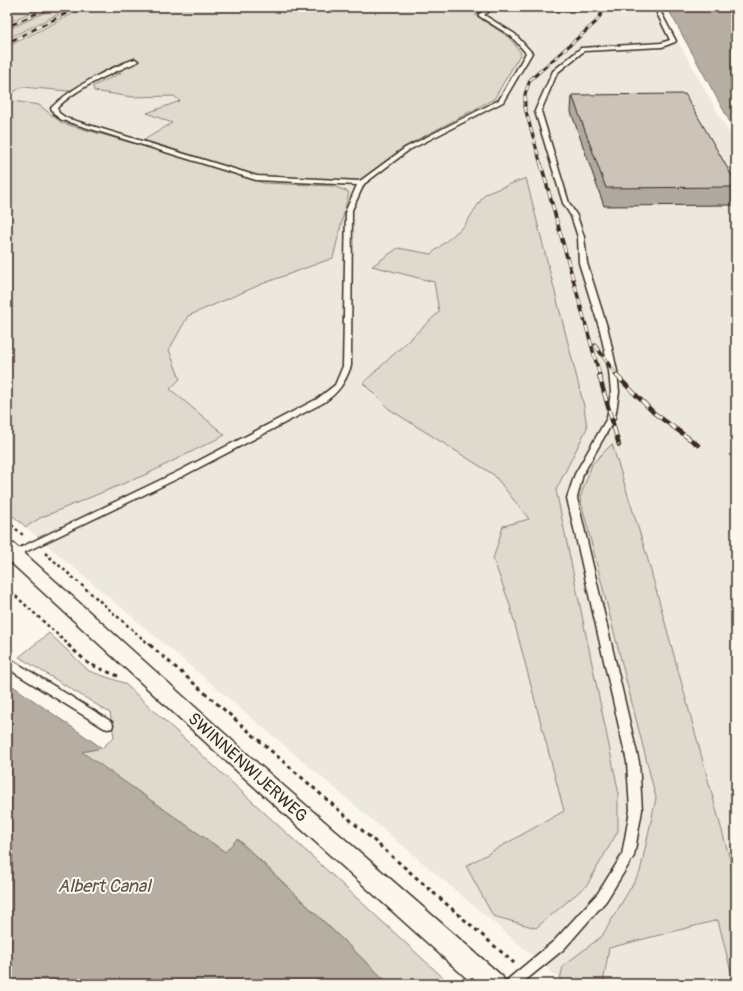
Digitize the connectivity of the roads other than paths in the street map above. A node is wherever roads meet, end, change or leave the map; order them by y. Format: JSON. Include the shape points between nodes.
{"nodes":[{"id":1,"x":492,"y":7,"type":"edge"},
{"id":2,"x":656,"y":7,"type":"edge"},
{"id":3,"x":135,"y":61,"type":"dead end"},
{"id":4,"x":361,"y":183,"type":"junction"},
{"id":5,"x":18,"y":548,"type":"edge"},
{"id":6,"x":7,"y":660,"type":"edge"},
{"id":7,"x":108,"y":725,"type":"dead end"},
{"id":8,"x":492,"y":984,"type":"edge"},
{"id":9,"x":512,"y":984,"type":"edge"}],
"edges":[{"from":1,"to":4,"type":"lane","via":[[482,15],[513,36],[529,53],[501,101],[407,149]]},
{"from":2,"to":9,"type":"lane","via":[[673,41],[662,45],[584,49],[555,72],[538,111],[566,203],[574,216],[581,237],[583,263],[604,330],[613,371],[615,392],[611,418],[579,474],[572,498],[633,762],[636,810],[628,856],[602,897],[559,945]]},
{"from":3,"to":4,"type":"lane","via":[[60,101],[54,108],[57,114],[64,119],[256,178]]},
{"from":4,"to":5,"type":"lane","via":[[348,210],[347,366],[342,382],[331,394],[182,473]]},
{"from":5,"to":8,"type":"street","name":"SWINNENWIJERWEG","via":[[247,767]]},
{"from":6,"to":7,"type":"lane"}]}
